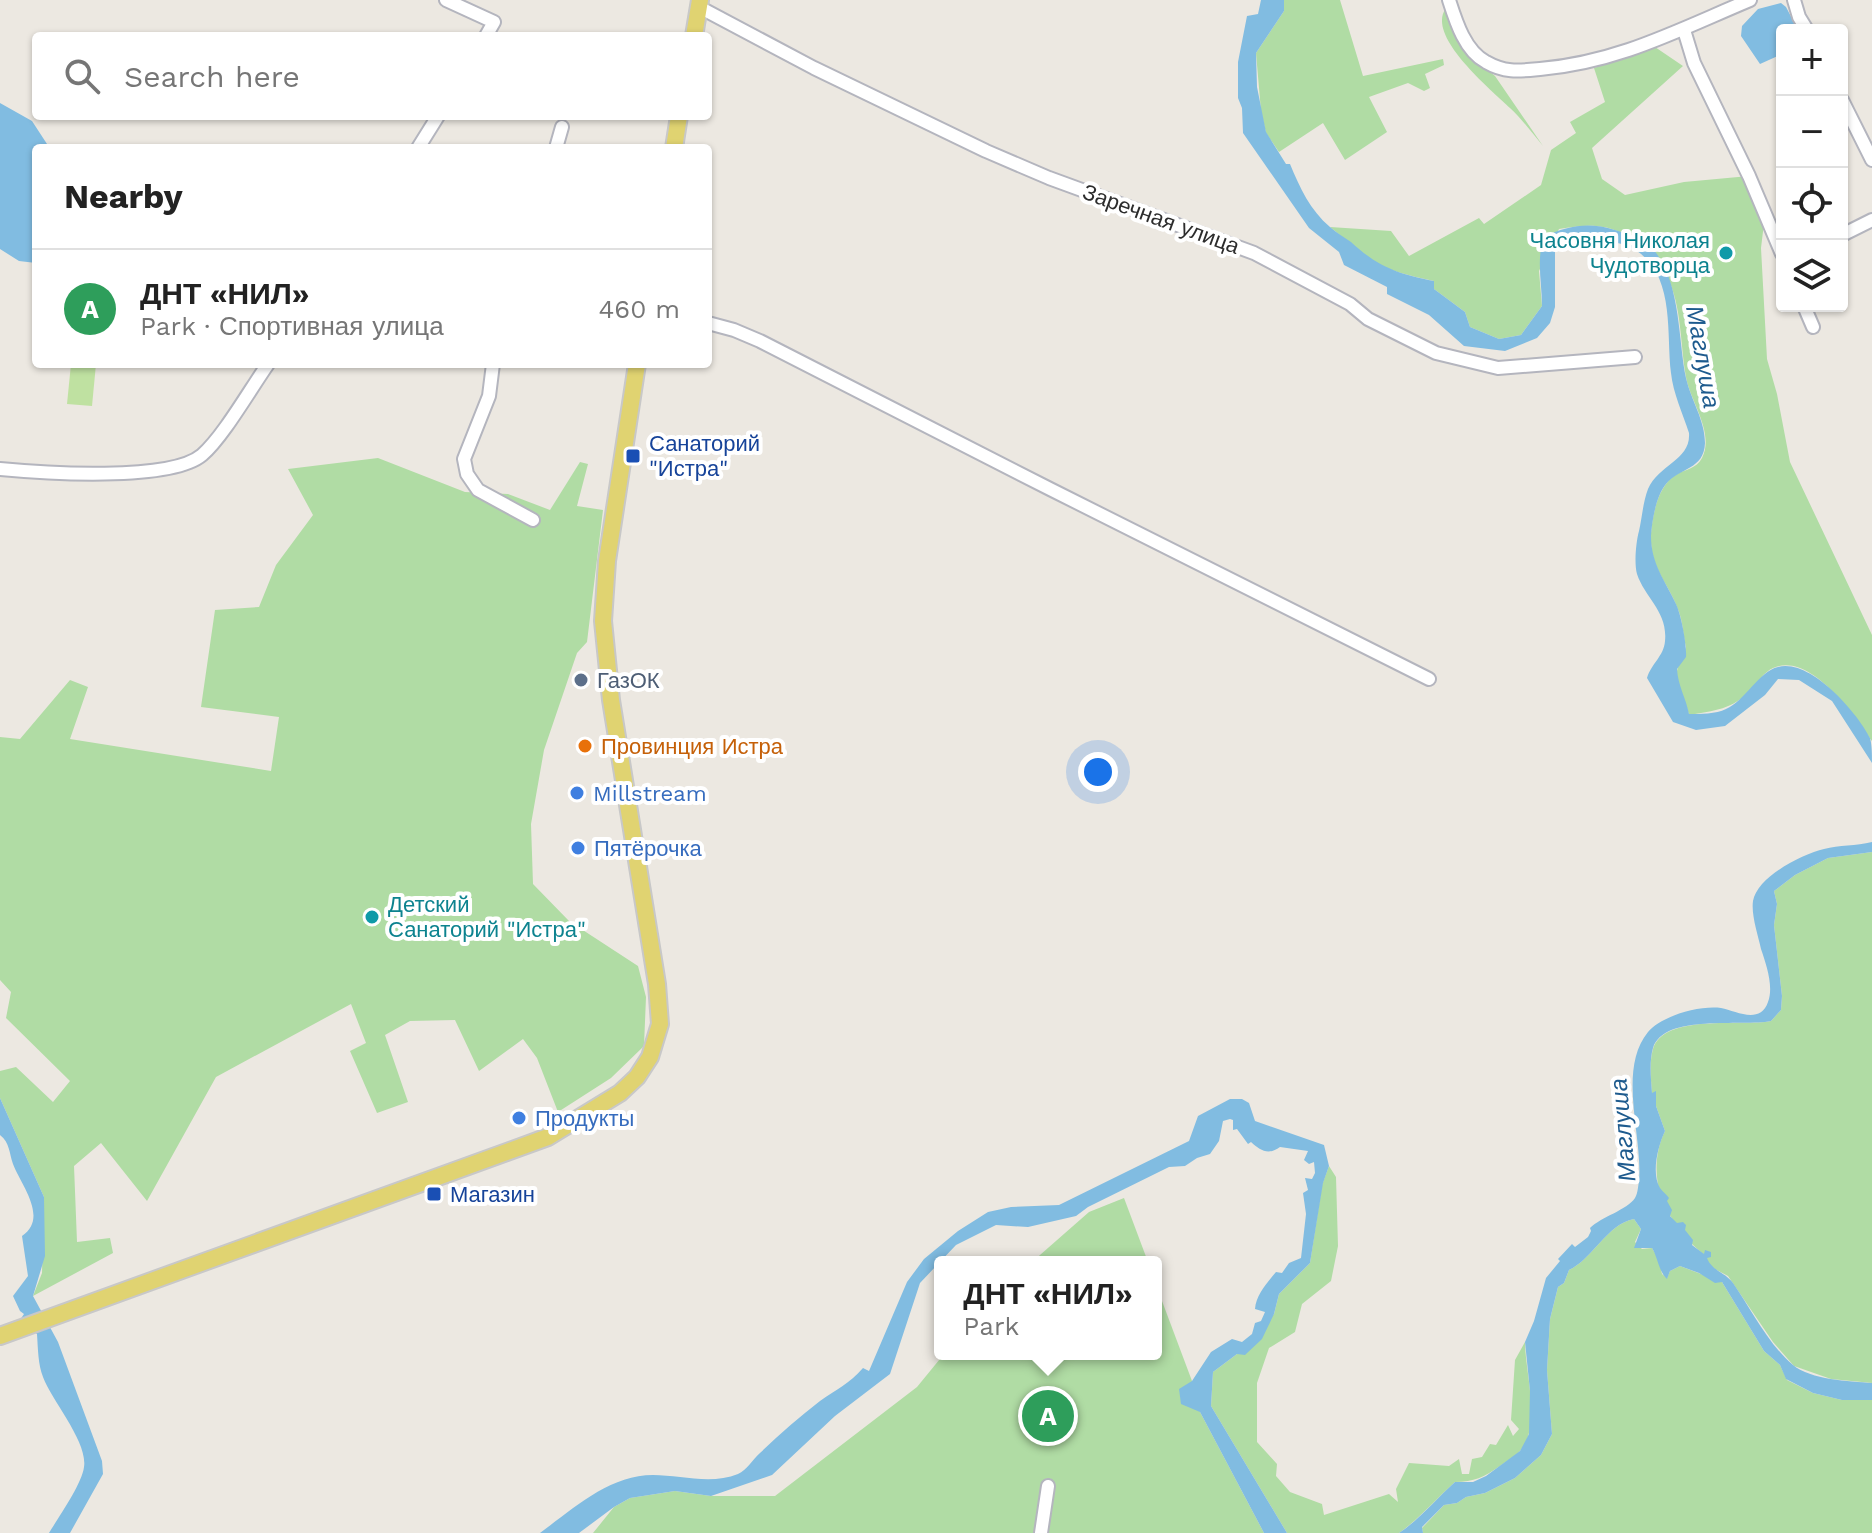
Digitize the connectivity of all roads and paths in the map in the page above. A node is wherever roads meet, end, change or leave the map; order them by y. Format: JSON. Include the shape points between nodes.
{"nodes":[{"id":1,"x":446,"y":0,"type":"edge"},
{"id":2,"x":1449,"y":0,"type":"edge"},
{"id":3,"x":1750,"y":0,"type":"edge"},
{"id":4,"x":1794,"y":0,"type":"edge"},
{"id":5,"x":699,"y":3,"type":"edge"},
{"id":6,"x":1803,"y":24,"type":"edge"},
{"id":7,"x":1684,"y":30,"type":"junction"},
{"id":8,"x":488,"y":32,"type":"edge"},
{"id":9,"x":695,"y":32,"type":"edge"},
{"id":10,"x":1848,"y":112,"type":"edge"},
{"id":11,"x":436,"y":120,"type":"edge"},
{"id":12,"x":678,"y":120,"type":"edge"},
{"id":13,"x":562,"y":127,"type":"dead end"},
{"id":14,"x":420,"y":144,"type":"edge"},
{"id":15,"x":557,"y":144,"type":"edge"},
{"id":16,"x":675,"y":144,"type":"edge"},
{"id":17,"x":1872,"y":160,"type":"edge"},
{"id":18,"x":1872,"y":220,"type":"edge"},
{"id":19,"x":1848,"y":232,"type":"edge"},
{"id":20,"x":1776,"y":240,"type":"edge"},
{"id":21,"x":1807,"y":312,"type":"edge"},
{"id":22,"x":712,"y":324,"type":"edge"},
{"id":23,"x":1813,"y":327,"type":"dead end"},
{"id":24,"x":1635,"y":357,"type":"dead end"},
{"id":25,"x":265,"y":368,"type":"edge"},
{"id":26,"x":492,"y":368,"type":"edge"},
{"id":27,"x":636,"y":368,"type":"edge"},
{"id":28,"x":0,"y":469,"type":"edge"},
{"id":29,"x":533,"y":520,"type":"dead end"},
{"id":30,"x":1429,"y":679,"type":"dead end"},
{"id":31,"x":0,"y":1336,"type":"edge"},
{"id":32,"x":1048,"y":1486,"type":"dead end"},
{"id":33,"x":1041,"y":1533,"type":"edge"}],
"edges":[{"from":1,"to":8,"type":"street","via":[[494,22]]},
{"from":2,"to":7,"type":"street","via":[[1465,40],[1484,61],[1511,72],[1599,61]]},
{"from":3,"to":7,"type":"street"},
{"from":4,"to":6,"type":"street"},
{"from":5,"to":9,"type":"main road"},
{"from":5,"to":24,"type":"street","name":"Заречная улица","via":[[814,68],[986,151],[1254,253],[1436,353],[1498,368]]},
{"from":7,"to":20,"type":"street","via":[[1694,63]]},
{"from":10,"to":17,"type":"street"},
{"from":11,"to":14,"type":"street"},
{"from":12,"to":16,"type":"main road"},
{"from":13,"to":15,"type":"street"},
{"from":18,"to":19,"type":"street"},
{"from":21,"to":23,"type":"street"},
{"from":22,"to":30,"type":"street","via":[[760,341]]},
{"from":25,"to":28,"type":"street","via":[[201,456],[179,466],[131,472]]},
{"from":26,"to":29,"type":"street","via":[[489,396],[464,459],[467,474],[478,490]]},
{"from":27,"to":31,"type":"main road","via":[[603,621],[660,1005],[650,1057],[637,1077],[548,1137]]},
{"from":32,"to":33,"type":"street"}]}
